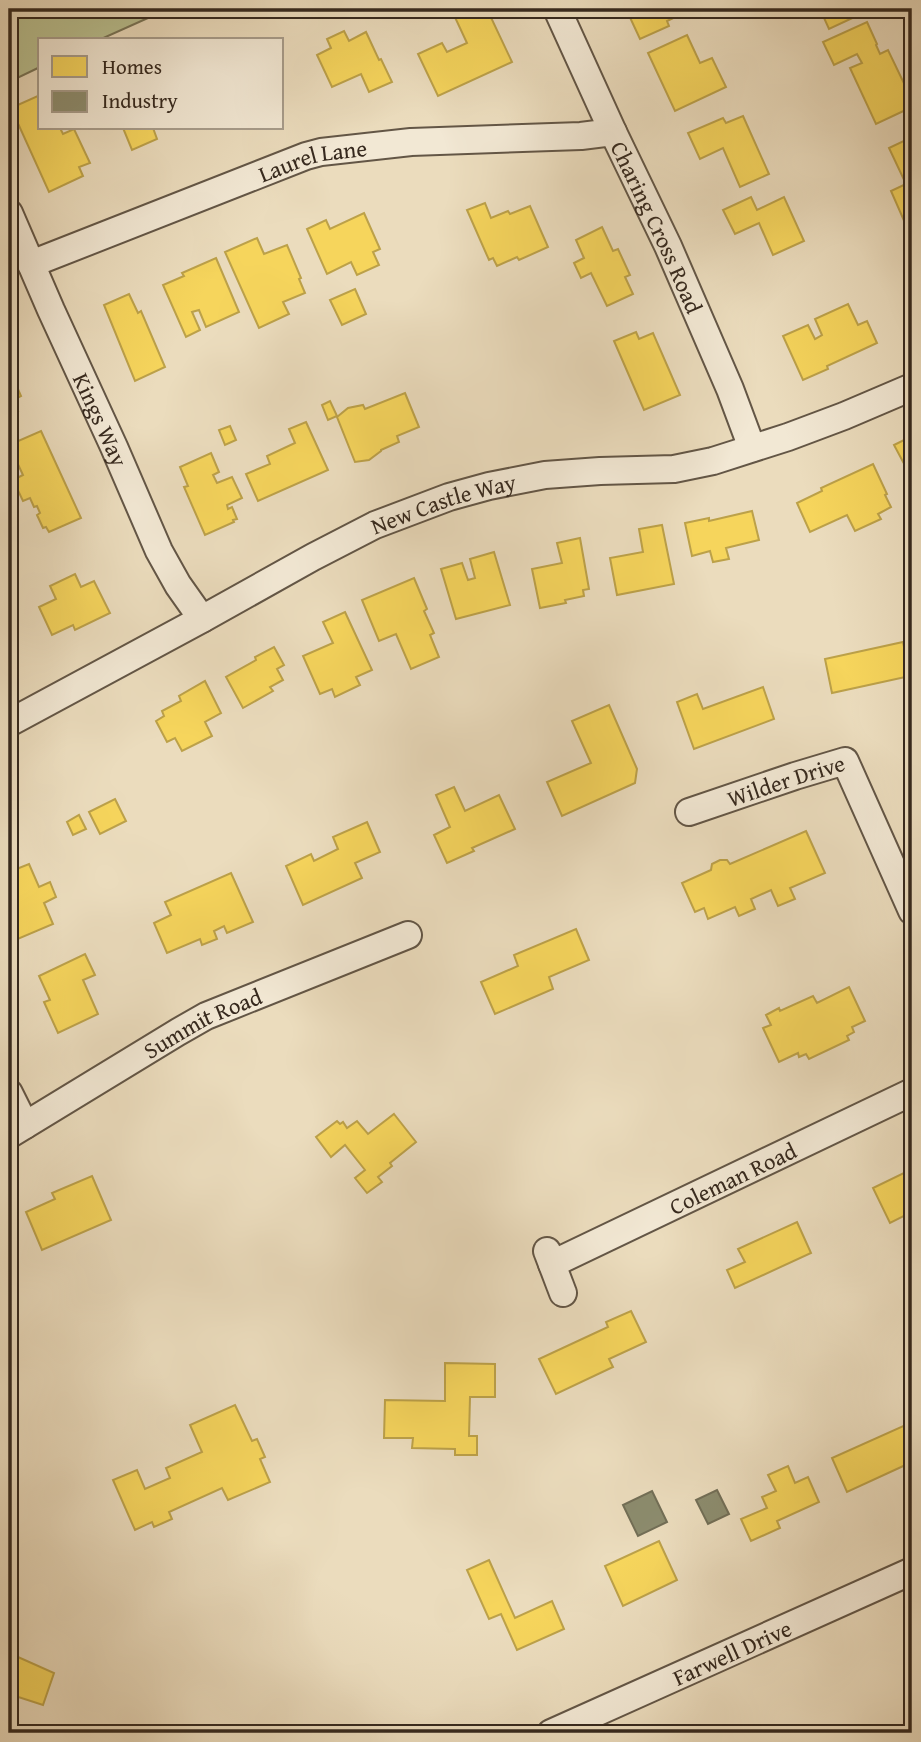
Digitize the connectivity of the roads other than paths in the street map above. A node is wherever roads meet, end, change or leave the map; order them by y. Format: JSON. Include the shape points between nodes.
{"nodes":[{"id":1,"x":557,"y":9,"type":"edge"},
{"id":2,"x":612,"y":132,"type":"junction"},
{"id":3,"x":9,"y":213,"type":"edge"},
{"id":4,"x":31,"y":264,"type":"junction"},
{"id":5,"x":912,"y":387,"type":"edge"},
{"id":6,"x":752,"y":448,"type":"junction"},
{"id":7,"x":202,"y":619,"type":"junction"},
{"id":8,"x":9,"y":723,"type":"edge"},
{"id":9,"x":689,"y":812,"type":"dead end"},
{"id":10,"x":912,"y":911,"type":"edge"},
{"id":11,"x":408,"y":935,"type":"dead end"},
{"id":12,"x":912,"y":1092,"type":"edge"},
{"id":13,"x":9,"y":1093,"type":"edge"},
{"id":14,"x":17,"y":1130,"type":"edge"},
{"id":15,"x":564,"y":1293,"type":"dead end"},
{"id":16,"x":912,"y":1570,"type":"edge"},
{"id":17,"x":551,"y":1733,"type":"edge"}],
"edges":[{"from":1,"to":2,"type":"street","name":"Charing Cross Road"},
{"from":2,"to":4,"type":"street","name":"Laurel Lane","via":[[411,142],[321,152]]},
{"from":2,"to":6,"type":"street","name":"Charing Cross Road","via":[[668,246]]},
{"from":3,"to":4,"type":"street","name":"Kings Way"},
{"from":4,"to":7,"type":"street","name":"Kings Way","via":[[159,551]]},
{"from":5,"to":6,"type":"street","name":"New Castle Way"},
{"from":6,"to":7,"type":"street","name":"New Castle Way","via":[[674,469],[545,475],[449,497],[375,526]]},
{"from":7,"to":8,"type":"street","name":"New Castle Way"},
{"from":9,"to":10,"type":"street","name":"Wilder Drive","via":[[845,761]]},
{"from":11,"to":14,"type":"street","name":"Summit Road","via":[[206,1016]]},
{"from":12,"to":15,"type":"street","name":"Coleman Road","via":[[550,1258]]},
{"from":13,"to":14,"type":"street"},
{"from":16,"to":17,"type":"street","name":"Farwell Drive"}]}
